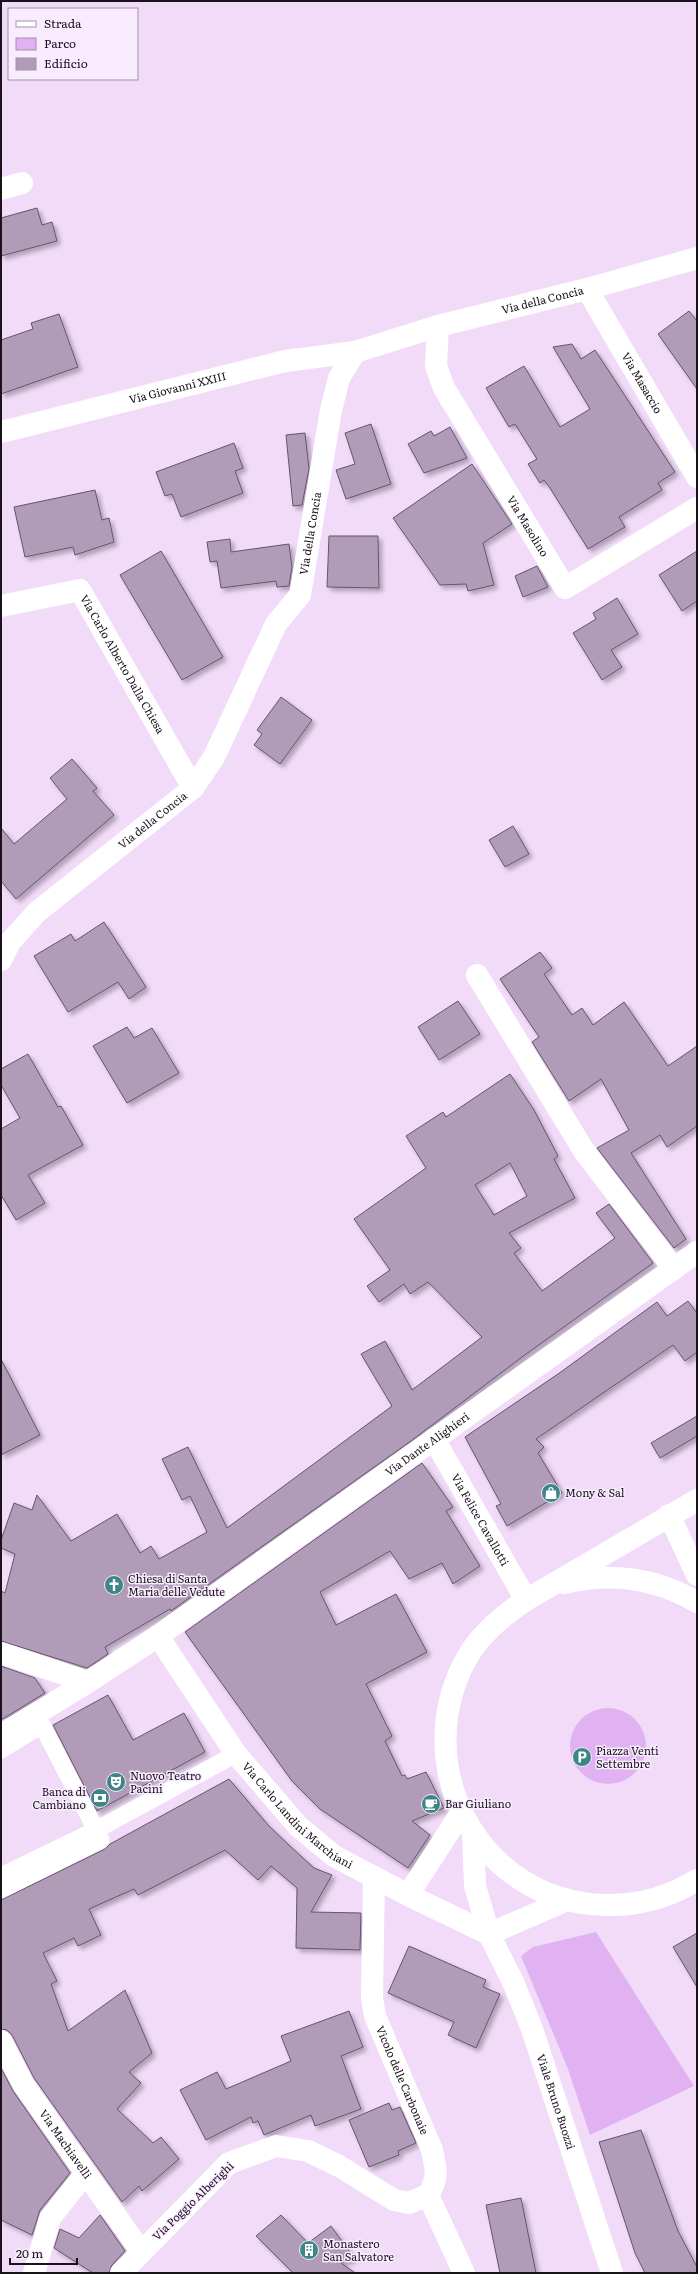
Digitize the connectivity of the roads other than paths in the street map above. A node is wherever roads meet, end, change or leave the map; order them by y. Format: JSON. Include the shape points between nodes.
{"nodes":[{"id":1,"x":22,"y":183,"type":"dead end"},
{"id":2,"x":1,"y":189,"type":"edge"},
{"id":3,"x":697,"y":258,"type":"edge"},
{"id":4,"x":588,"y":289,"type":"junction"},
{"id":5,"x":438,"y":326,"type":"junction"},
{"id":6,"x":355,"y":352,"type":"junction"},
{"id":7,"x":1,"y":432,"type":"edge"},
{"id":8,"x":697,"y":477,"type":"edge"},
{"id":9,"x":697,"y":508,"type":"edge"},
{"id":10,"x":1,"y":606,"type":"edge"},
{"id":11,"x":193,"y":788,"type":"junction"},
{"id":12,"x":1,"y":960,"type":"edge"},
{"id":13,"x":477,"y":975,"type":"dead end"},
{"id":14,"x":697,"y":1252,"type":"edge"},
{"id":15,"x":674,"y":1269,"type":"junction"},
{"id":16,"x":434,"y":1439,"type":"junction"},
{"id":17,"x":697,"y":1500,"type":"edge"},
{"id":18,"x":669,"y":1515,"type":"junction"},
{"id":19,"x":697,"y":1575,"type":"edge"},
{"id":20,"x":526,"y":1600,"type":"junction"},
{"id":21,"x":697,"y":1602,"type":"edge"},
{"id":22,"x":158,"y":1636,"type":"junction"},
{"id":23,"x":1,"y":1653,"type":"edge"},
{"id":24,"x":88,"y":1682,"type":"junction"},
{"id":25,"x":1,"y":1735,"type":"edge"},
{"id":26,"x":1,"y":1750,"type":"edge"},
{"id":27,"x":236,"y":1754,"type":"junction"},
{"id":28,"x":461,"y":1813,"type":"junction"},
{"id":29,"x":96,"y":1830,"type":"junction"},
{"id":30,"x":473,"y":1834,"type":"junction"},
{"id":31,"x":1,"y":1876,"type":"edge"},
{"id":32,"x":374,"y":1877,"type":"junction"},
{"id":33,"x":697,"y":1880,"type":"edge"},
{"id":34,"x":1,"y":1890,"type":"edge"},
{"id":35,"x":408,"y":1895,"type":"junction"},
{"id":36,"x":567,"y":1900,"type":"junction"},
{"id":37,"x":489,"y":1934,"type":"junction"},
{"id":38,"x":1,"y":2041,"type":"edge"},
{"id":39,"x":85,"y":2174,"type":"junction"},
{"id":40,"x":428,"y":2195,"type":"junction"},
{"id":41,"x":135,"y":2243,"type":"dead end"},
{"id":42,"x":34,"y":2273,"type":"edge"},
{"id":43,"x":121,"y":2273,"type":"edge"},
{"id":44,"x":464,"y":2273,"type":"edge"},
{"id":45,"x":612,"y":2273,"type":"edge"}],
"edges":[{"from":1,"to":2,"type":"street"},
{"from":3,"to":4,"type":"street","name":"Via della Concia"},
{"from":4,"to":5,"type":"street","name":"Via della Concia"},
{"from":4,"to":8,"type":"street","name":"Via Masaccio"},
{"from":5,"to":6,"type":"street","name":"Via della Concia"},
{"from":5,"to":9,"type":"street","name":"Via Masolino","via":[[436,366],[444,388],[565,588]]},
{"from":6,"to":7,"type":"street","name":"Via Giovanni XXIII","via":[[285,361]]},
{"from":6,"to":11,"type":"street","name":"Via della Concia","via":[[340,378],[330,410],[300,595],[276,624],[214,757]]},
{"from":10,"to":11,"type":"street","name":"Via Carlo Alberto Dalla Chiesa","via":[[80,590]]},
{"from":11,"to":12,"type":"street","name":"Via della Concia","via":[[37,912],[10,942]]},
{"from":13,"to":15,"type":"street","via":[[584,1150]]},
{"from":14,"to":15,"type":"street","name":"Via Dante Alighieri"},
{"from":15,"to":16,"type":"street","name":"Via Dante Alighieri"},
{"from":16,"to":20,"type":"street","name":"Via Felice Cavallotti"},
{"from":16,"to":22,"type":"street","name":"Via Dante Alighieri"},
{"from":17,"to":18,"type":"street"},
{"from":18,"to":19,"type":"street"},
{"from":18,"to":20,"type":"street"},
{"from":20,"to":21,"type":"street","via":[[564,1583],[606,1577],[648,1582],[669,1588]]},
{"from":20,"to":28,"type":"street","via":[[500,1618],[472,1651],[451,1696],[444,1745],[452,1791]]},
{"from":22,"to":24,"type":"street","name":"Via Dante Alighieri"},
{"from":22,"to":27,"type":"street","name":"Via Carlo Landini Marchiani"},
{"from":23,"to":24,"type":"street"},
{"from":24,"to":25,"type":"street","name":"Via Dante Alighieri"},
{"from":26,"to":29,"type":"street","via":[[42,1725]]},
{"from":27,"to":29,"type":"street"},
{"from":27,"to":32,"type":"street","name":"Via Carlo Landini Marchiani","via":[[298,1826],[334,1856]]},
{"from":28,"to":30,"type":"street"},
{"from":28,"to":35,"type":"street"},
{"from":29,"to":31,"type":"street"},
{"from":29,"to":34,"type":"street","via":[[101,1840]]},
{"from":30,"to":36,"type":"street","via":[[492,1856],[514,1875],[540,1890]]},
{"from":30,"to":37,"type":"street","via":[[475,1886]]},
{"from":32,"to":35,"type":"street","name":"Via Carlo Landini Marchiani"},
{"from":32,"to":40,"type":"street","name":"Vicolo delle Carbonaie","via":[[372,1969],[375,2016],[432,2150],[437,2172]]},
{"from":33,"to":36,"type":"street","via":[[664,1897],[640,1903],[591,1905]]},
{"from":35,"to":37,"type":"street","name":"Via Carlo Landini Marchiani"},
{"from":36,"to":37,"type":"street"},
{"from":37,"to":45,"type":"street","name":"Viale Bruno Buozzi","via":[[514,1984],[532,2029]]},
{"from":38,"to":39,"type":"street","name":"Via Machiavelli","via":[[23,2084]]},
{"from":39,"to":41,"type":"street","name":"Via Machiavelli"},
{"from":39,"to":42,"type":"street","via":[[50,2218]]},
{"from":40,"to":43,"type":"street","name":"Via Poggio Alberighi","via":[[409,2202],[394,2200],[339,2166],[308,2151],[276,2146],[230,2163]]},
{"from":40,"to":44,"type":"street"}]}
